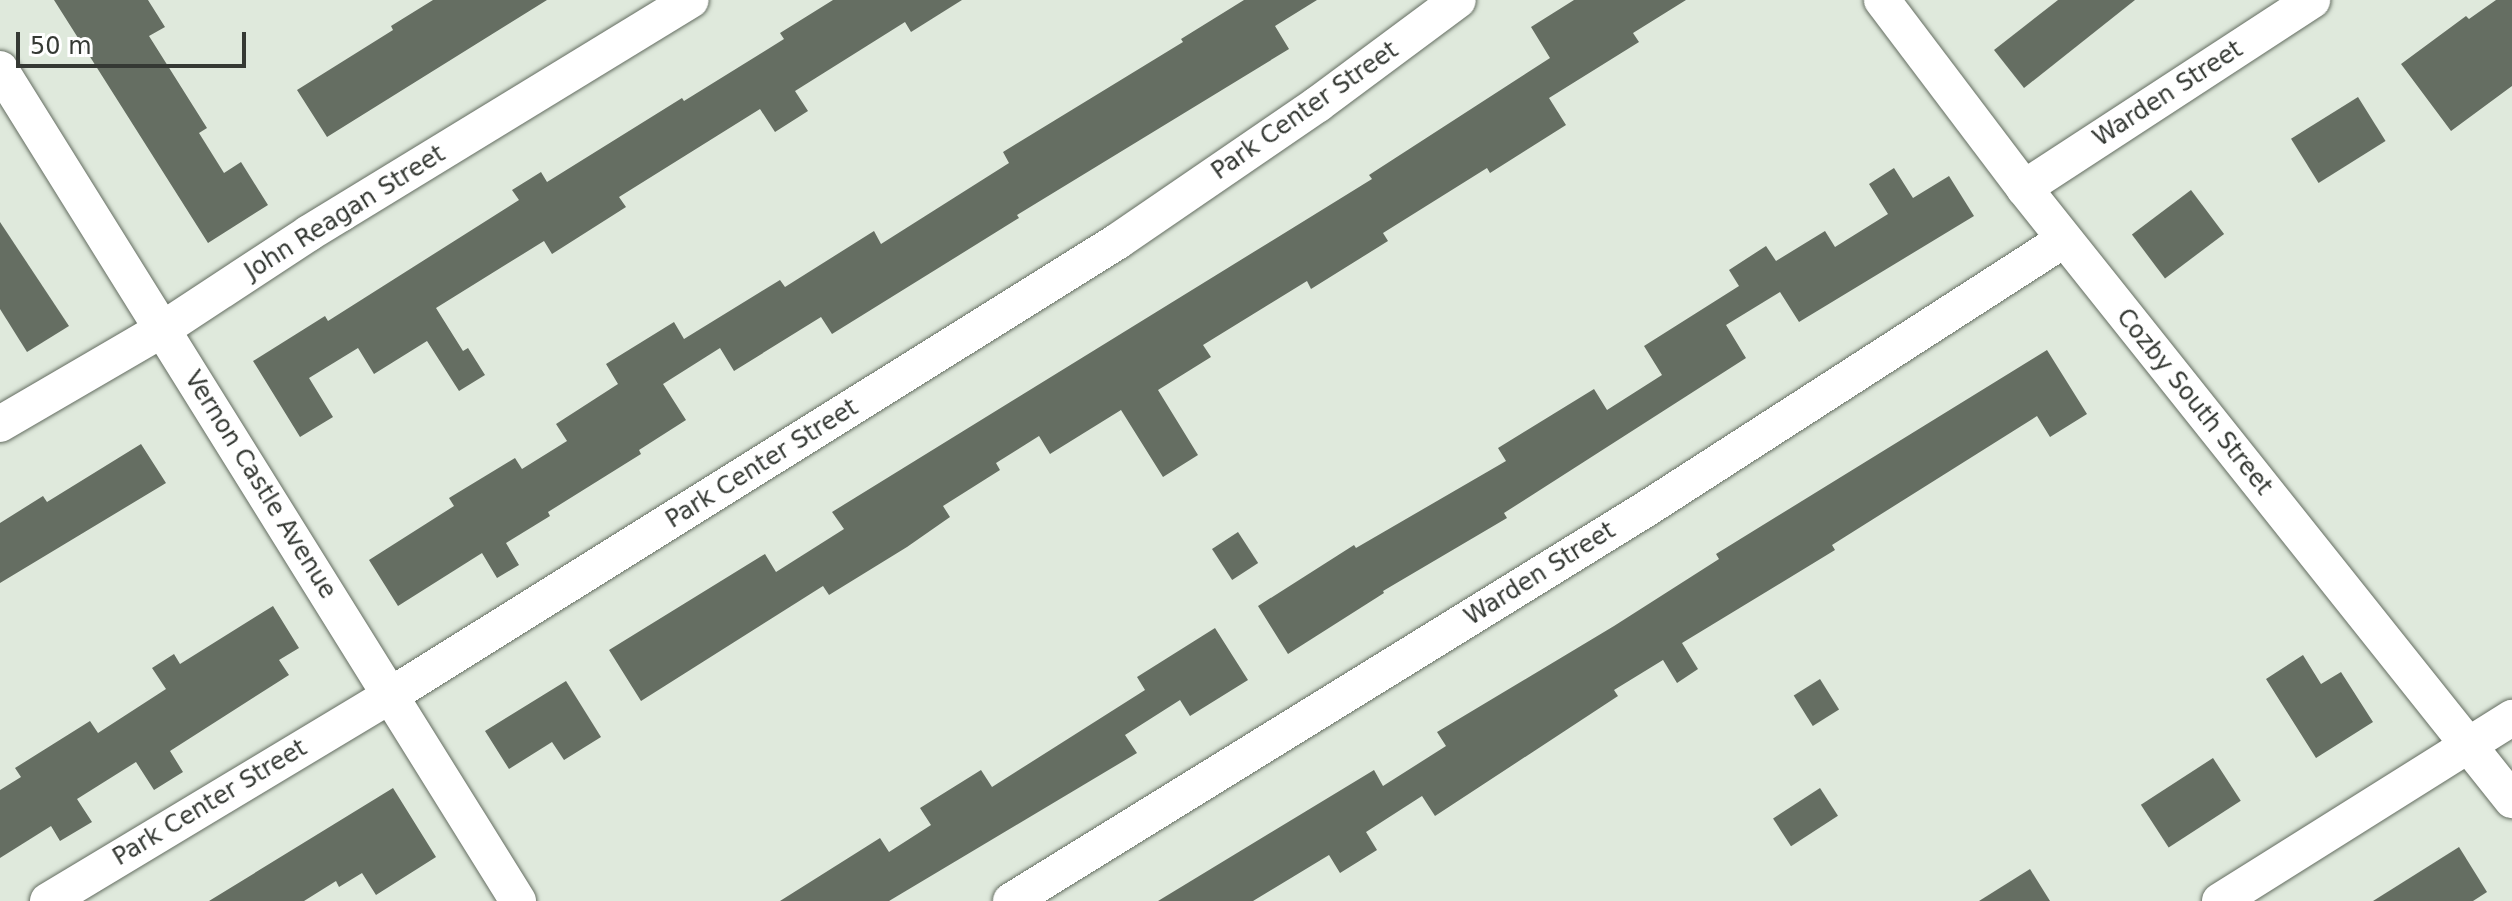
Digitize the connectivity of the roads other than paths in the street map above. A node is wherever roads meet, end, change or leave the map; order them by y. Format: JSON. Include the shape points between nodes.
{"nodes":[{"id":1,"x":690,"y":0,"type":"edge"},
{"id":2,"x":1458,"y":0,"type":"edge"},
{"id":3,"x":1882,"y":0,"type":"edge"},
{"id":4,"x":2312,"y":0,"type":"edge"},
{"id":5,"x":0,"y":69,"type":"edge"},
{"id":6,"x":2024,"y":188,"type":"junction"},
{"id":7,"x":2064,"y":240,"type":"junction"},
{"id":8,"x":163,"y":329,"type":"junction"},
{"id":9,"x":0,"y":424,"type":"edge"},
{"id":10,"x":391,"y":695,"type":"junction"},
{"id":11,"x":2512,"y":718,"type":"edge"},
{"id":12,"x":2469,"y":746,"type":"junction"},
{"id":13,"x":2512,"y":800,"type":"edge"},
{"id":14,"x":48,"y":901,"type":"edge"},
{"id":15,"x":518,"y":901,"type":"edge"},
{"id":16,"x":1011,"y":901,"type":"edge"},
{"id":17,"x":2220,"y":901,"type":"edge"}],
"edges":[{"from":1,"to":8,"type":"street","name":"John Reagan Street","via":[[309,233]]},
{"from":2,"to":10,"type":"street","name":"Park Center Street","via":[[1118,241]]},
{"from":3,"to":6,"type":"street","name":"Cozby South Street"},
{"from":4,"to":6,"type":"street","name":"Warden Street"},
{"from":5,"to":8,"type":"street","name":"Vernon Castle Avenue"},
{"from":6,"to":7,"type":"street","name":"Cozby South Street"},
{"from":7,"to":12,"type":"street","name":"Cozby South Street"},
{"from":7,"to":16,"type":"street","name":"Warden Street","via":[[1646,509]]},
{"from":8,"to":9,"type":"street","name":"John Reagan Street"},
{"from":8,"to":10,"type":"street","name":"Vernon Castle Avenue"},
{"from":10,"to":14,"type":"street","name":"Park Center Street"},
{"from":10,"to":15,"type":"street","name":"Vernon Castle Avenue"},
{"from":11,"to":12,"type":"street"},
{"from":12,"to":13,"type":"street","name":"Cozby South Street"},
{"from":12,"to":17,"type":"street"}]}
